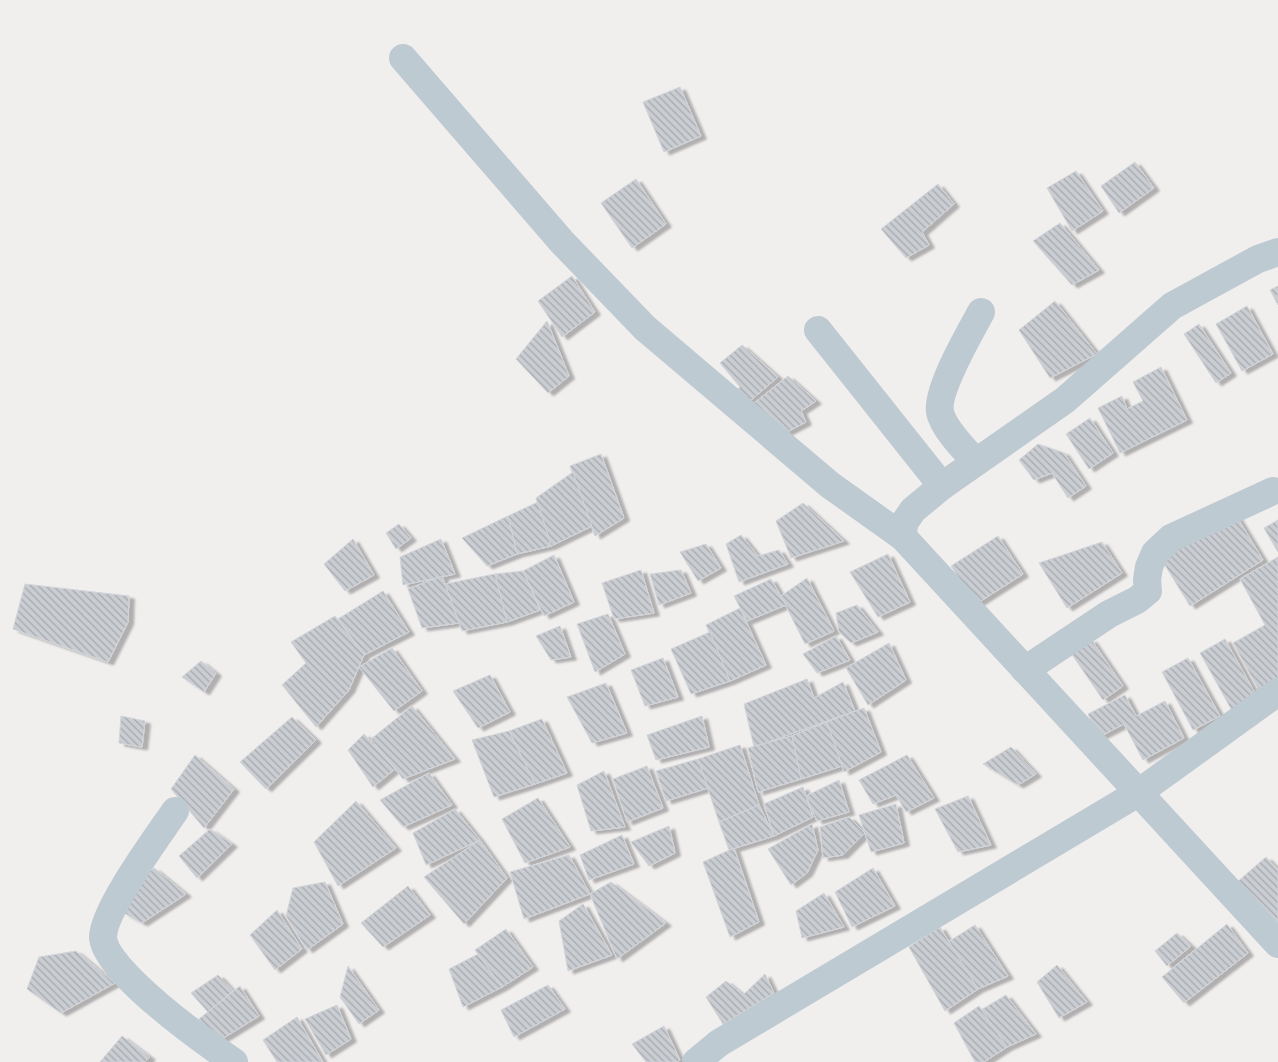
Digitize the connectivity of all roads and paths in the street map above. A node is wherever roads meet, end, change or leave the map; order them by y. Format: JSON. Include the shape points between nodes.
{"nodes":[{"id":1,"x":403,"y":58,"type":"dead end"},
{"id":2,"x":1278,"y":252,"type":"edge"},
{"id":3,"x":981,"y":312,"type":"dead end"},
{"id":4,"x":818,"y":330,"type":"dead end"},
{"id":5,"x":976,"y":462,"type":"junction"},
{"id":6,"x":942,"y":486,"type":"junction"},
{"id":7,"x":1273,"y":491,"type":"dead end"},
{"id":8,"x":903,"y":537,"type":"junction"},
{"id":9,"x":1025,"y":670,"type":"junction"},
{"id":10,"x":1278,"y":692,"type":"edge"},
{"id":11,"x":1138,"y":793,"type":"junction"},
{"id":12,"x":175,"y":811,"type":"dead end"},
{"id":13,"x":1278,"y":944,"type":"edge"},
{"id":14,"x":234,"y":1062,"type":"edge"},
{"id":15,"x":696,"y":1062,"type":"edge"}],
"edges":[{"from":1,"to":8,"type":"street","via":[[562,242],[645,328],[830,485]]},
{"from":2,"to":5,"type":"street","via":[[1258,259],[1172,306],[1065,400]]},
{"from":3,"to":5,"type":"street","via":[[944,383],[940,411],[951,434]]},
{"from":4,"to":6,"type":"street"},
{"from":5,"to":6,"type":"street"},
{"from":6,"to":8,"type":"street","via":[[913,510],[904,523]]},
{"from":7,"to":9,"type":"street","via":[[1171,538],[1156,553],[1149,567],[1148,591]]},
{"from":8,"to":9,"type":"street"},
{"from":9,"to":11,"type":"street"},
{"from":10,"to":11,"type":"street"},
{"from":11,"to":13,"type":"street"},
{"from":11,"to":15,"type":"street","via":[[719,1043]]},
{"from":12,"to":14,"type":"street","via":[[117,900],[103,937],[108,952],[128,978]]}]}
